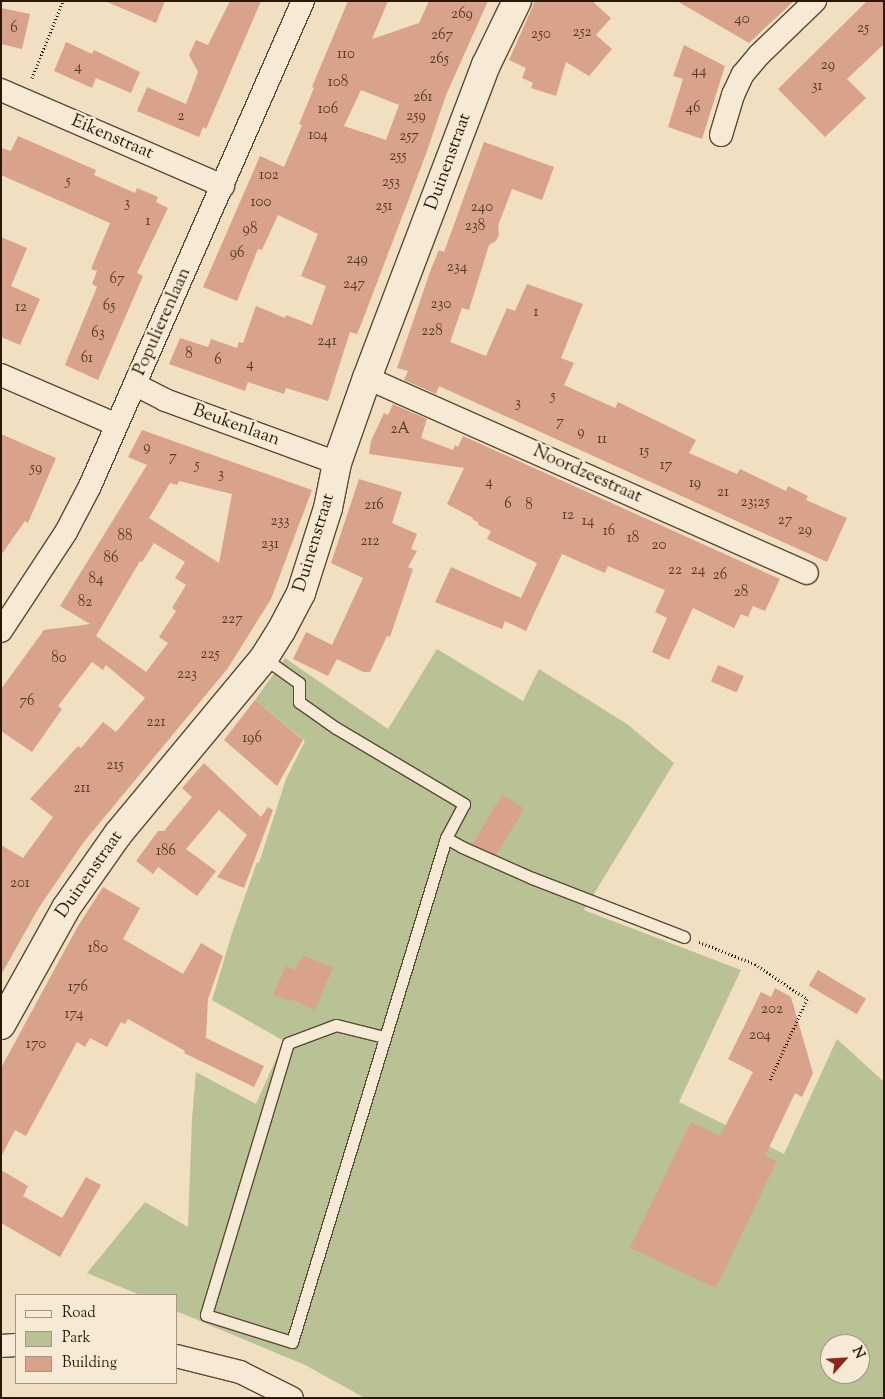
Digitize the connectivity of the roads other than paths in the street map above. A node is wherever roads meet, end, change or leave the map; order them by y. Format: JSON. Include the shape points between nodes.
{"nodes":[{"id":1,"x":303,"y":1,"type":"edge"},
{"id":2,"x":517,"y":1,"type":"edge"},
{"id":3,"x":815,"y":1,"type":"edge"},
{"id":4,"x":1,"y":90,"type":"edge"},
{"id":5,"x":721,"y":135,"type":"dead end"},
{"id":6,"x":223,"y":186,"type":"junction"},
{"id":7,"x":1,"y":375,"type":"edge"},
{"id":8,"x":367,"y":378,"type":"junction"},
{"id":9,"x":136,"y":385,"type":"junction"},
{"id":10,"x":117,"y":425,"type":"junction"},
{"id":11,"x":337,"y":464,"type":"junction"},
{"id":12,"x":808,"y":573,"type":"dead end"},
{"id":13,"x":1,"y":631,"type":"edge"},
{"id":14,"x":264,"y":658,"type":"junction"},
{"id":15,"x":446,"y":838,"type":"junction"},
{"id":16,"x":684,"y":937,"type":"road end"},
{"id":17,"x":8,"y":997,"type":"edge"},
{"id":18,"x":1,"y":1025,"type":"edge"},
{"id":19,"x":384,"y":1037,"type":"junction"},
{"id":20,"x":15,"y":1345,"type":"edge"},
{"id":21,"x":1,"y":1346,"type":"edge"},
{"id":22,"x":178,"y":1356,"type":"edge"},
{"id":23,"x":292,"y":1398,"type":"edge"}],
"edges":[{"from":1,"to":6,"type":"street","name":"Populierenlaan"},
{"from":2,"to":8,"type":"street","name":"Duinenstraat","via":[[464,120]]},
{"from":3,"to":5,"type":"street","via":[[743,74]]},
{"from":4,"to":6,"type":"street","name":"Eikenstraat"},
{"from":6,"to":9,"type":"street","name":"Populierenlaan"},
{"from":7,"to":10,"type":"street"},
{"from":8,"to":11,"type":"street","name":"Duinenstraat"},
{"from":8,"to":12,"type":"street","name":"Noordzeestraat"},
{"from":9,"to":10,"type":"street","name":"Populierenlaan"},
{"from":9,"to":11,"type":"street","name":"Beukenlaan","via":[[165,400]]},
{"from":10,"to":13,"type":"street","name":"Populierenlaan","via":[[66,532]]},
{"from":11,"to":14,"type":"street","name":"Duinenstraat","via":[[328,508],[301,593]]},
{"from":14,"to":15,"type":"lane","via":[[299,683],[299,702],[336,728],[464,804]]},
{"from":14,"to":17,"type":"street","name":"Duinenstraat","via":[[118,834]]},
{"from":15,"to":16,"type":"lane","via":[[532,878]]},
{"from":15,"to":19,"type":"lane"},
{"from":17,"to":18,"type":"street","name":"Duinenstraat"},
{"from":19,"to":19,"type":"lane","via":[[292,1342],[206,1315],[288,1043],[336,1025]]},
{"from":20,"to":21,"type":"street"},
{"from":22,"to":23,"type":"street","via":[[240,1372]]}]}
